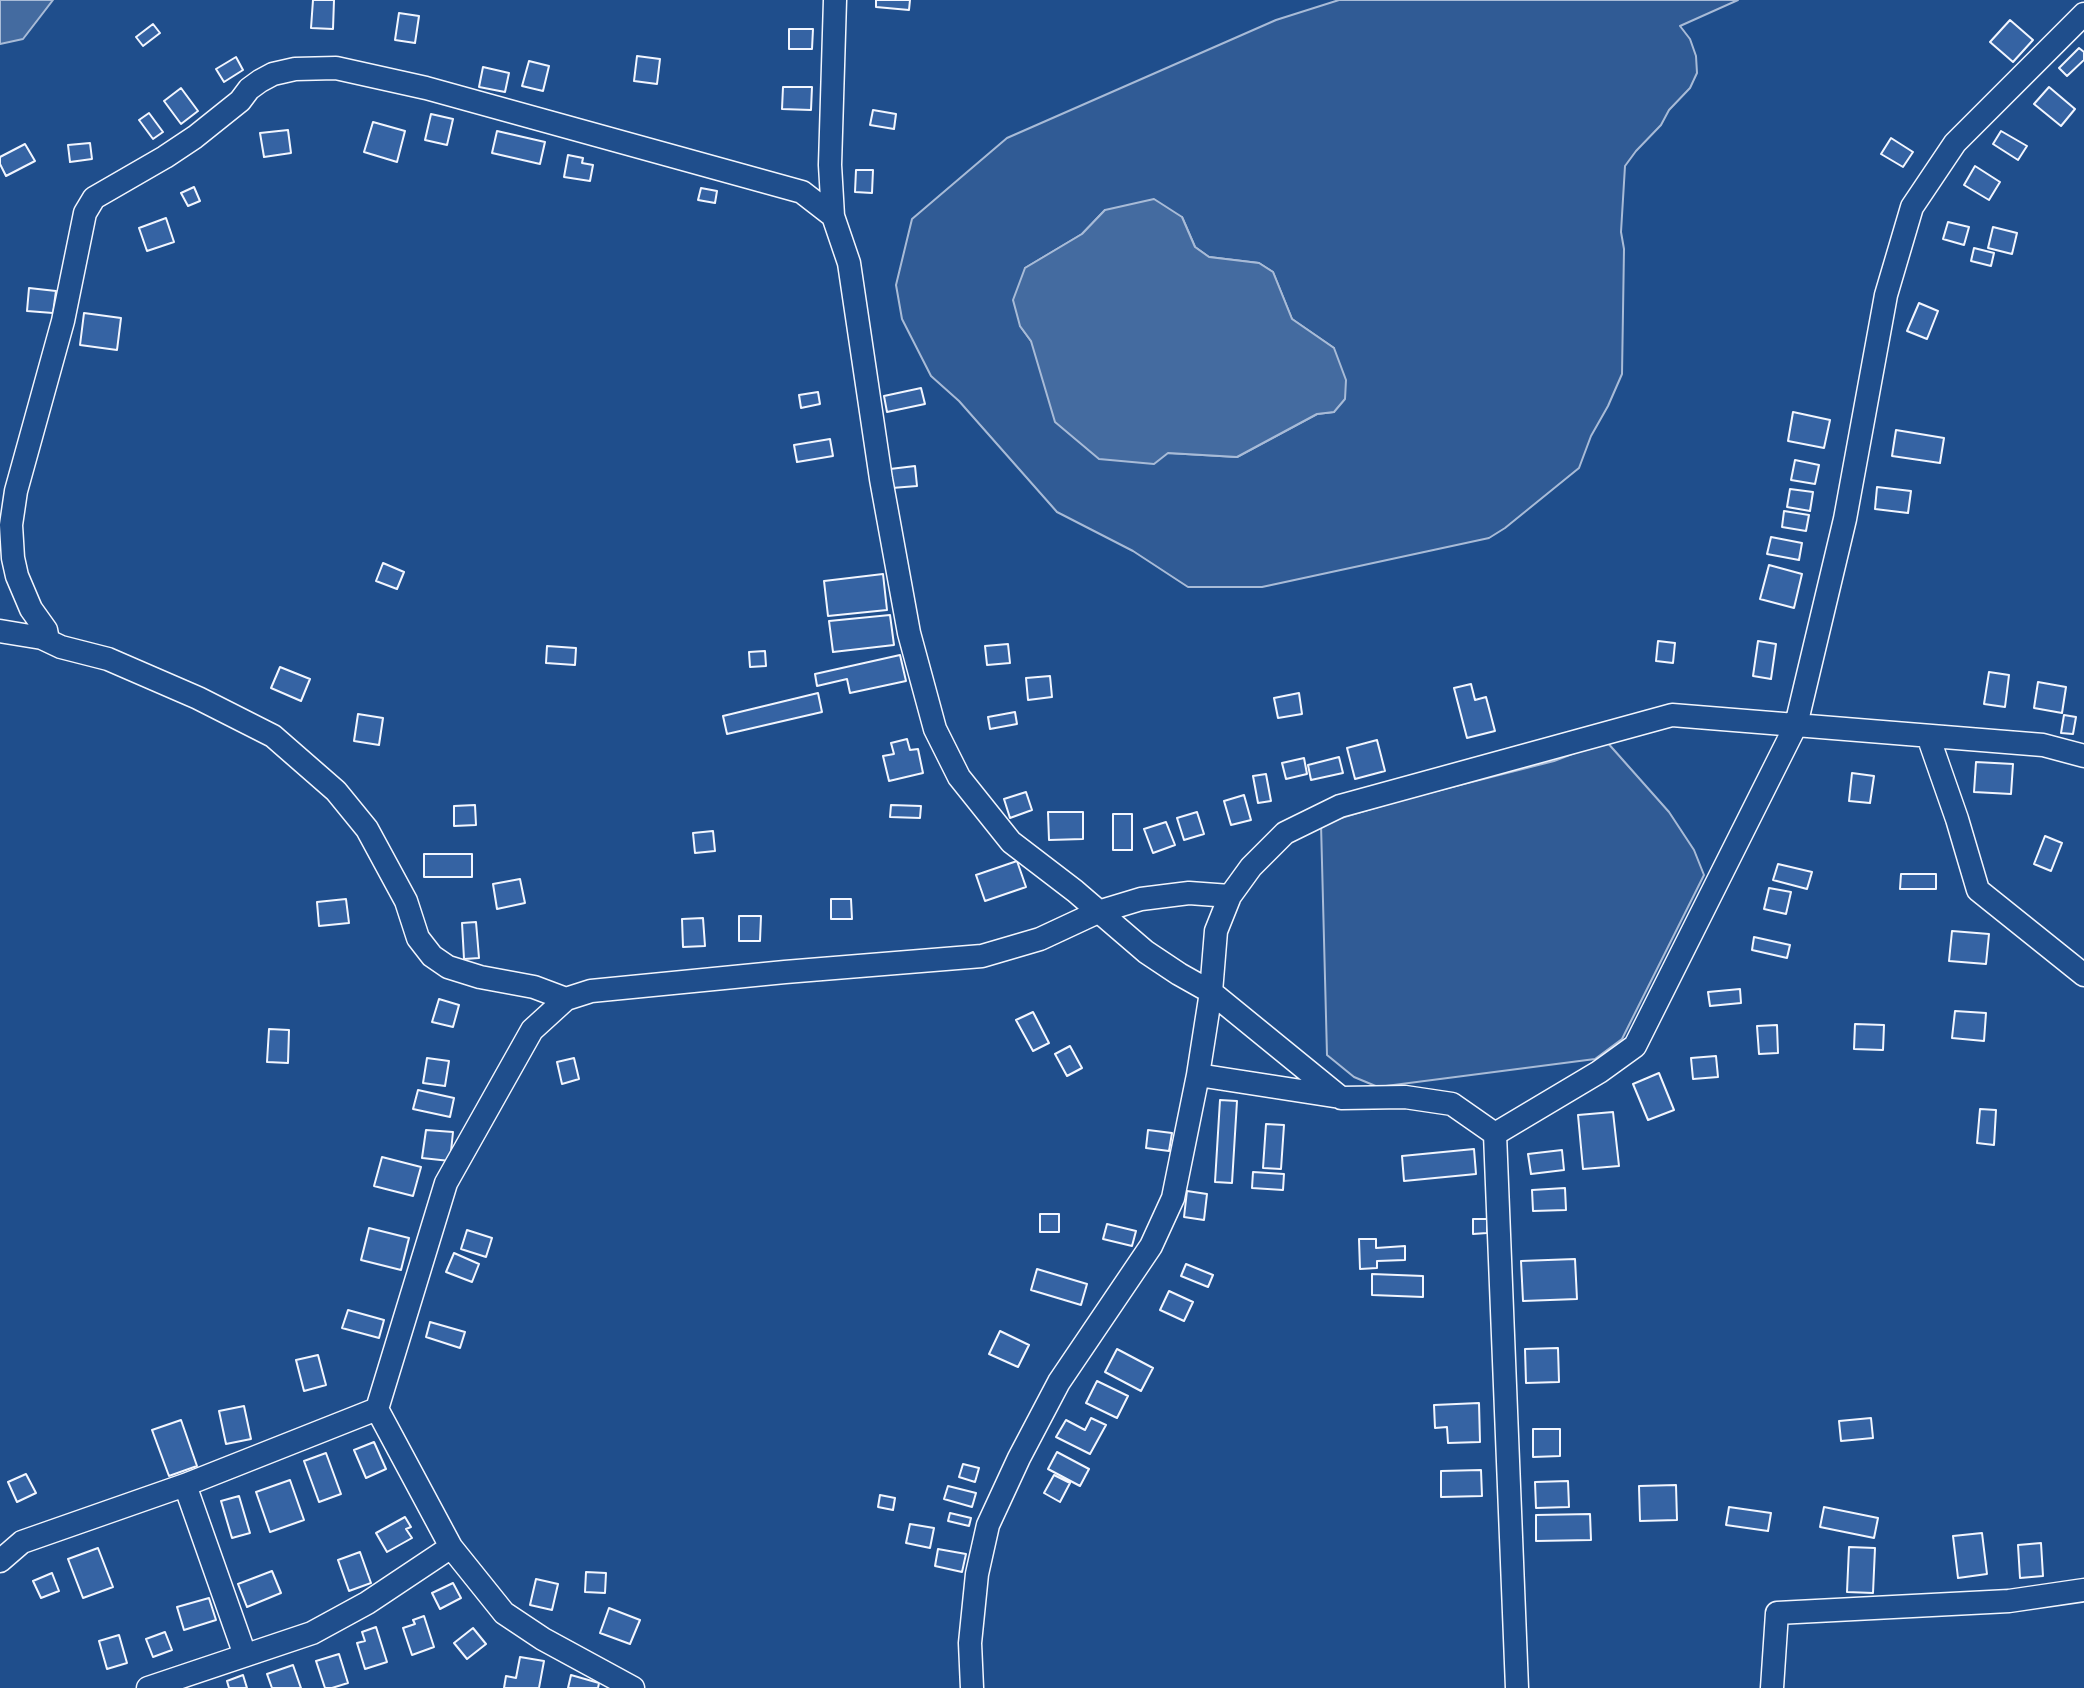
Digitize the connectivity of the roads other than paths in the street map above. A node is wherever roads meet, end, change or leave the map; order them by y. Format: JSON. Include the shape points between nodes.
{"nodes":[{"id":1,"x":835,"y":0,"type":"edge"},
{"id":2,"x":2084,"y":14,"type":"edge"},
{"id":3,"x":833,"y":216,"type":"junction"},
{"id":4,"x":5,"y":530,"type":"edge"},
{"id":5,"x":0,"y":567,"type":"edge"},
{"id":6,"x":31,"y":609,"type":"junction"},
{"id":7,"x":0,"y":631,"type":"edge"},
{"id":8,"x":48,"y":640,"type":"junction"},
{"id":9,"x":1796,"y":725,"type":"junction"},
{"id":10,"x":1928,"y":736,"type":"junction"},
{"id":11,"x":2084,"y":756,"type":"edge"},
{"id":12,"x":1230,"y":896,"type":"junction"},
{"id":13,"x":1098,"y":912,"type":"junction"},
{"id":14,"x":2084,"y":975,"type":"edge"},
{"id":15,"x":1211,"y":992,"type":"junction"},
{"id":16,"x":566,"y":999,"type":"junction"},
{"id":17,"x":1198,"y":1075,"type":"junction"},
{"id":18,"x":1341,"y":1098,"type":"junction"},
{"id":19,"x":1495,"y":1134,"type":"junction"},
{"id":20,"x":377,"y":1409,"type":"junction"},
{"id":21,"x":185,"y":1485,"type":"junction"},
{"id":22,"x":451,"y":1547,"type":"junction"},
{"id":23,"x":0,"y":1561,"type":"edge"},
{"id":24,"x":2084,"y":1590,"type":"edge"},
{"id":25,"x":245,"y":1655,"type":"junction"},
{"id":26,"x":148,"y":1688,"type":"edge"},
{"id":27,"x":633,"y":1688,"type":"edge"},
{"id":28,"x":972,"y":1688,"type":"edge"},
{"id":29,"x":1517,"y":1688,"type":"edge"},
{"id":30,"x":1772,"y":1688,"type":"edge"}],
"edges":[{"from":1,"to":3,"type":"street"},
{"from":2,"to":9,"type":"street","via":[[1955,143],[1912,207],[1886,295],[1845,519]]},
{"from":3,"to":4,"type":"street","via":[[802,192],[426,88],[336,68],[273,74],[195,137],[88,205],[63,321]]},
{"from":3,"to":13,"type":"street","via":[[849,263],[909,633],[935,729],[959,777],[1011,842]]},
{"from":4,"to":6,"type":"street"},
{"from":5,"to":6,"type":"street"},
{"from":6,"to":8,"type":"street"},
{"from":7,"to":8,"type":"street"},
{"from":8,"to":16,"type":"street","via":[[108,659],[273,736],[336,791],[367,829],[406,901],[418,938],[432,956],[448,967]]},
{"from":9,"to":10,"type":"street"},
{"from":9,"to":12,"type":"street","via":[[1672,715],[1340,806],[1285,833]]},
{"from":9,"to":19,"type":"street","via":[[1635,1046]]},
{"from":10,"to":11,"type":"street","via":[[2043,745]]},
{"from":10,"to":14,"type":"street","via":[[1978,890]]},
{"from":12,"to":13,"type":"street","via":[[1189,893]]},
{"from":12,"to":15,"type":"street","via":[[1216,931]]},
{"from":13,"to":15,"type":"street","via":[[1146,952]]},
{"from":13,"to":16,"type":"street","via":[[1040,939],[982,956],[591,991]]},
{"from":15,"to":17,"type":"street"},
{"from":15,"to":18,"type":"street"},
{"from":16,"to":20,"type":"street","via":[[532,1030],[446,1183]]},
{"from":17,"to":18,"type":"street"},
{"from":17,"to":28,"type":"street","via":[[1173,1198],[1151,1246],[1059,1382],[988,1525],[970,1643]]},
{"from":18,"to":19,"type":"street","via":[[1405,1097],[1452,1104]]},
{"from":19,"to":29,"type":"street"},
{"from":20,"to":21,"type":"street"},
{"from":20,"to":22,"type":"street"},
{"from":21,"to":23,"type":"street","via":[[22,1542]]},
{"from":21,"to":25,"type":"street"},
{"from":22,"to":25,"type":"street","via":[[312,1633]]},
{"from":22,"to":27,"type":"street","via":[[504,1613]]},
{"from":24,"to":30,"type":"street","via":[[2009,1601],[1777,1613]]},
{"from":25,"to":26,"type":"street"}]}
